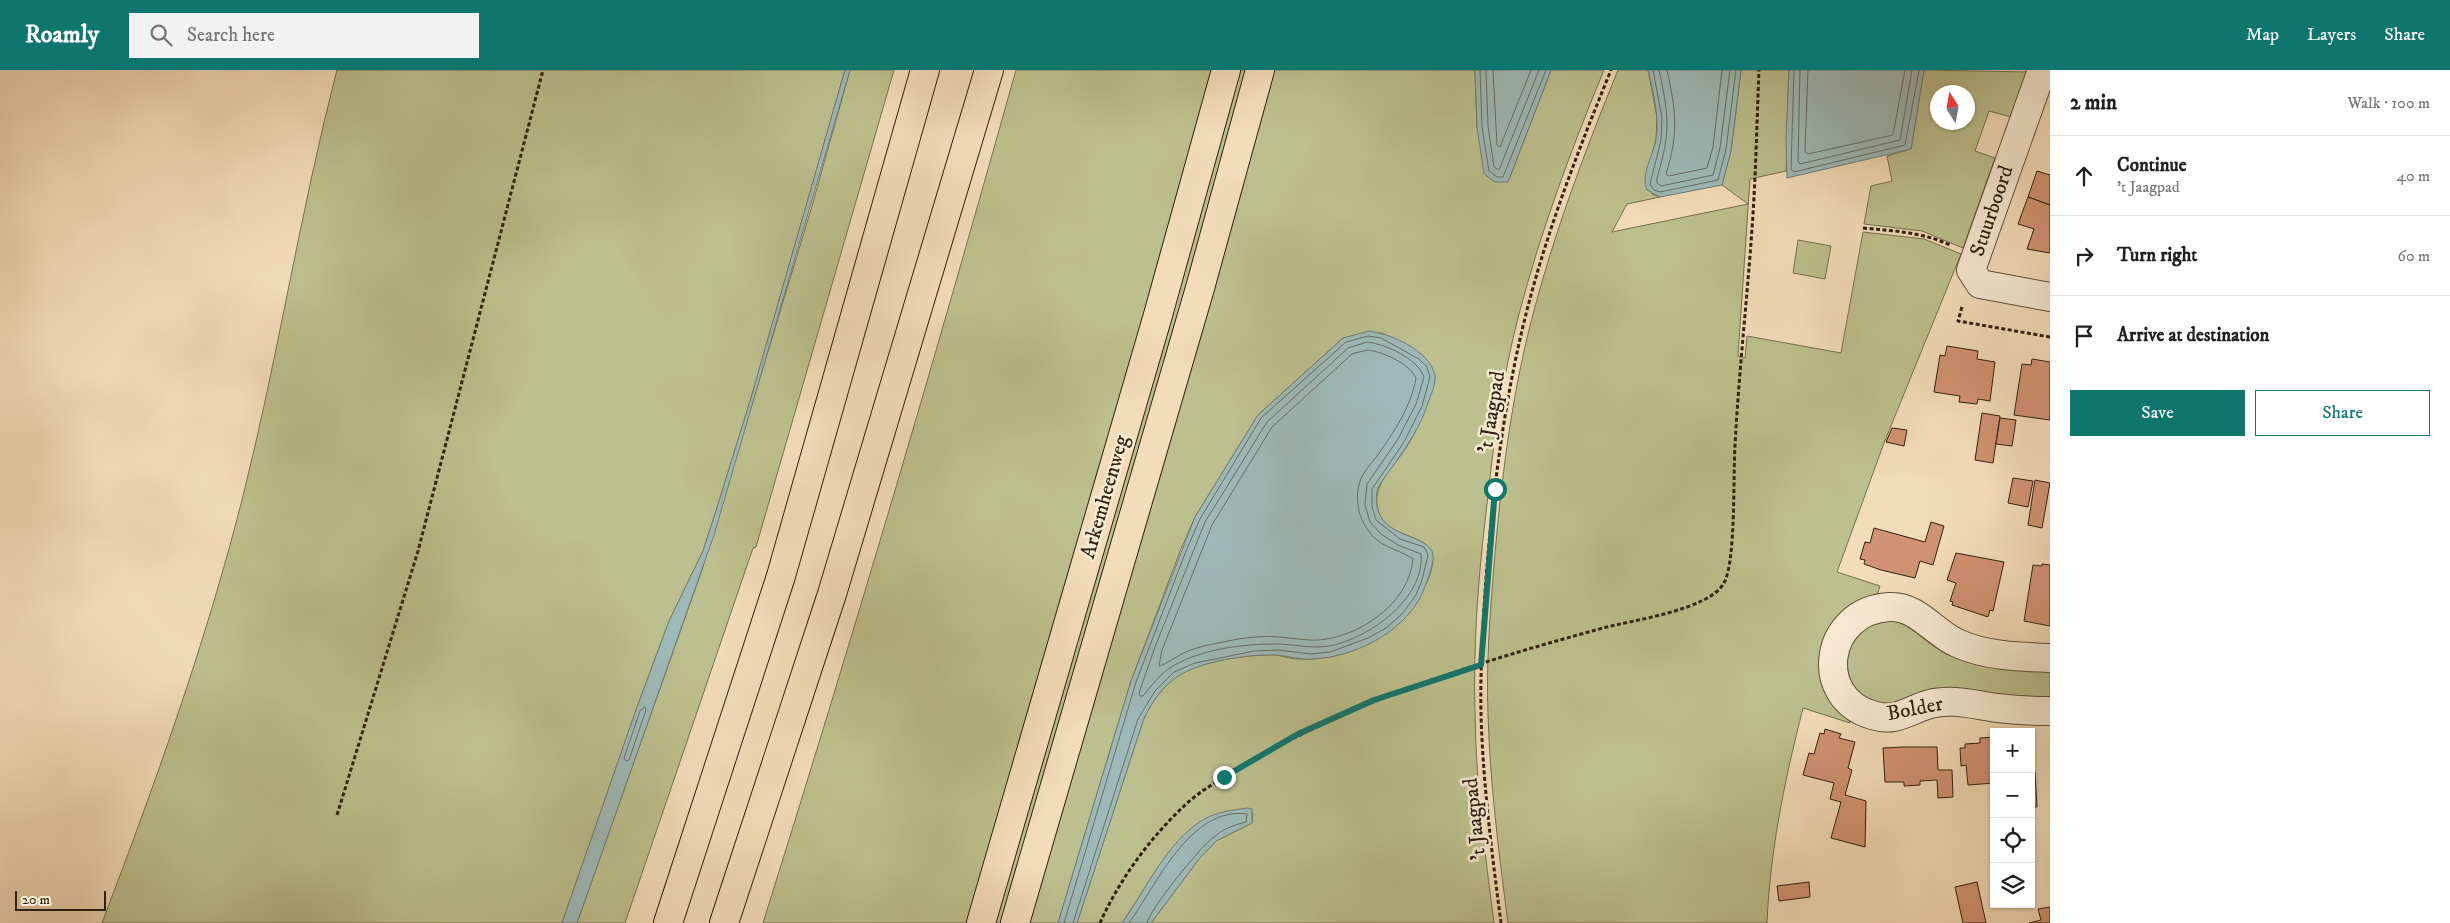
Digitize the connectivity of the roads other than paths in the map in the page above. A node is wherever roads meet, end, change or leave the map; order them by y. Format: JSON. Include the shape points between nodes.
{"nodes":[{"id":1,"x":925,"y":70,"type":"edge"},
{"id":2,"x":989,"y":70,"type":"edge"},
{"id":3,"x":1226,"y":70,"type":"edge"},
{"id":4,"x":1260,"y":70,"type":"edge"},
{"id":5,"x":2042,"y":70,"type":"edge"},
{"id":6,"x":2050,"y":297,"type":"edge"},
{"id":7,"x":2050,"y":658,"type":"edge"},
{"id":8,"x":2050,"y":711,"type":"edge"},
{"id":9,"x":668,"y":923,"type":"edge"},
{"id":10,"x":724,"y":923,"type":"edge"},
{"id":11,"x":981,"y":923,"type":"edge"},
{"id":12,"x":1015,"y":923,"type":"edge"}],
"edges":[{"from":1,"to":9,"type":"main road","via":[[781,576]]},
{"from":2,"to":10,"type":"main road","via":[[832,594]]},
{"from":3,"to":11,"type":"main road","name":"Arkemheenweg"},
{"from":4,"to":12,"type":"main road","name":"Arkemheenweg","via":[[1200,288]]},
{"from":5,"to":6,"type":"street","name":"Stuurboord","via":[[1971,270],[1980,284]]},
{"from":7,"to":8,"type":"street","name":"Bolder","via":[[1975,650],[1946,638],[1909,610],[1892,606],[1874,608],[1858,615],[1836,641],[1833,656],[1833,672],[1846,699],[1872,715],[1891,718],[1910,714],[1929,704],[1955,701],[1996,708]]}]}
